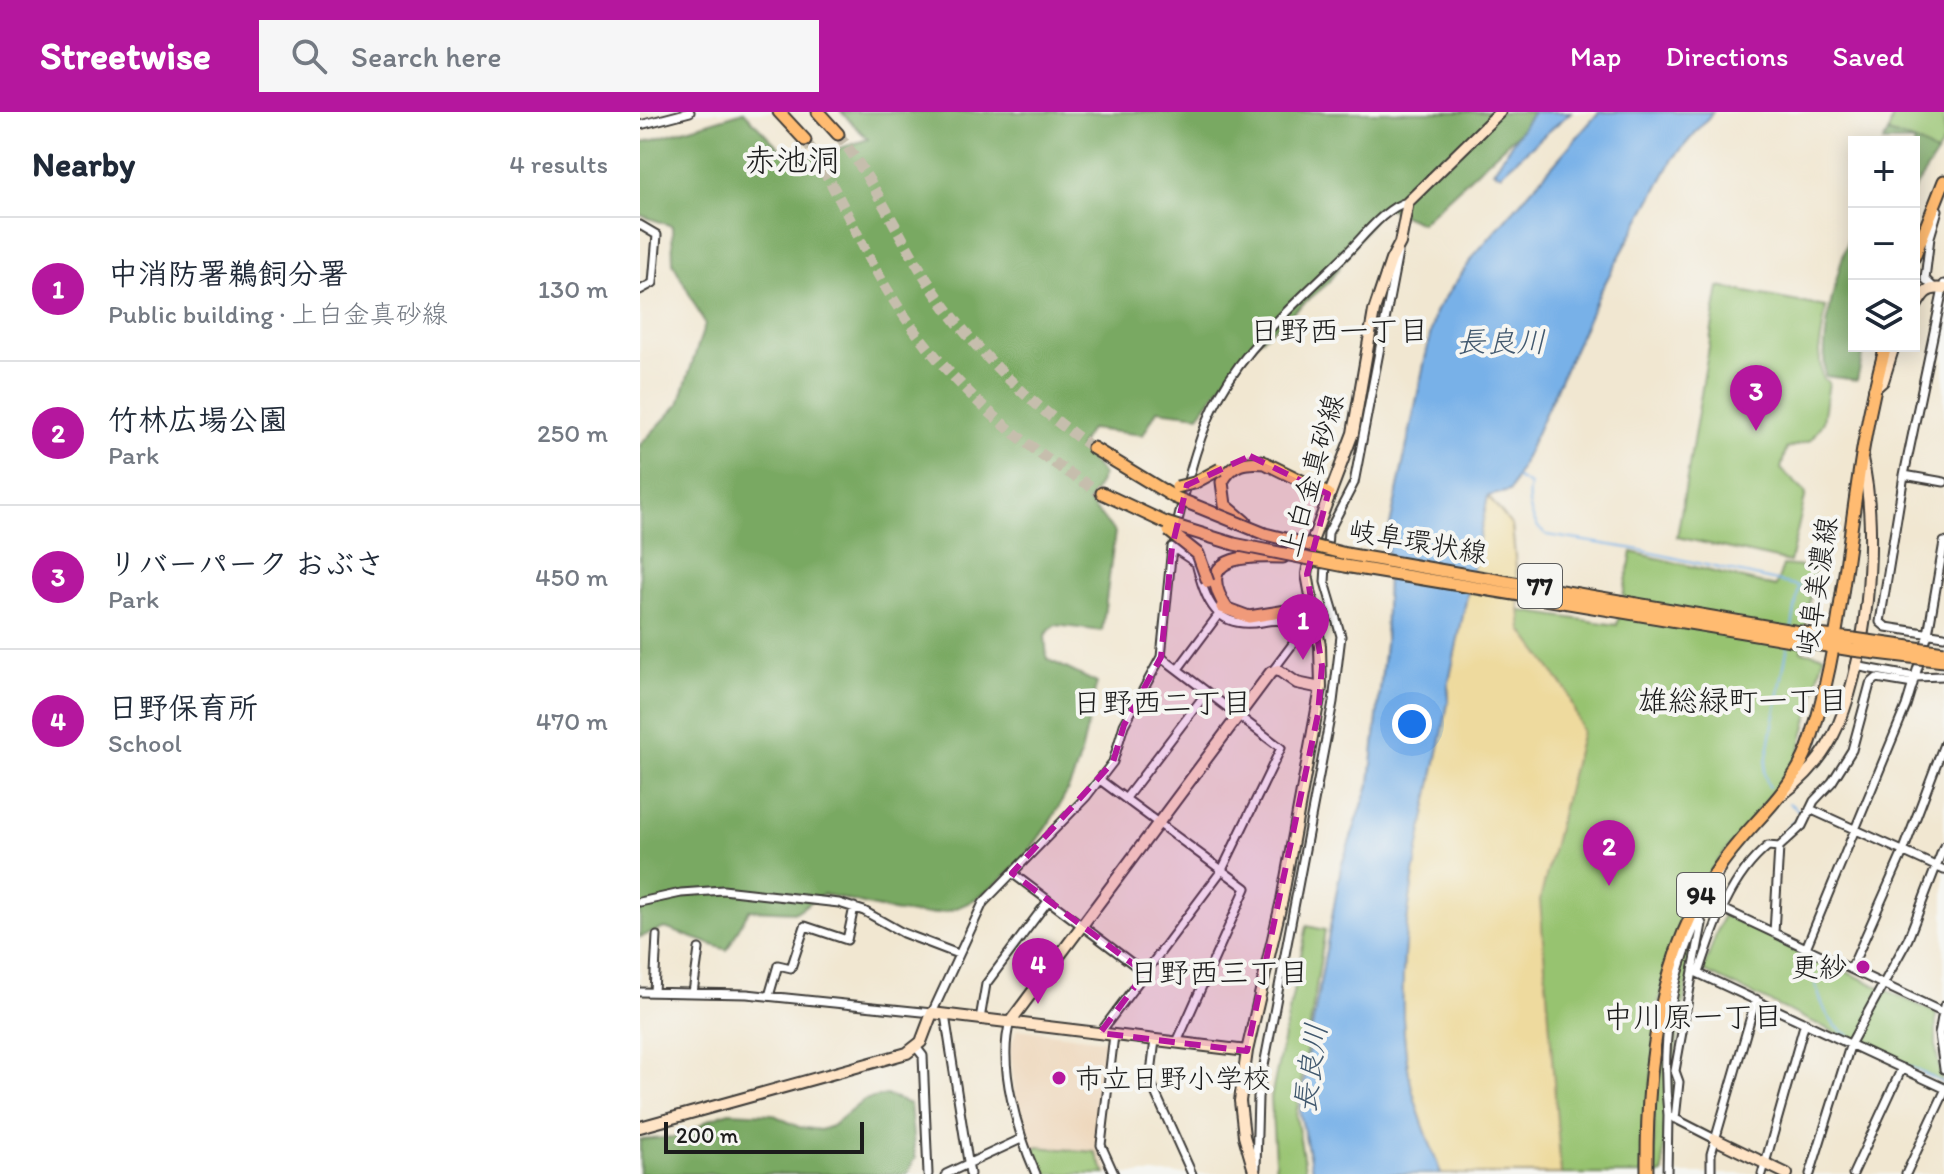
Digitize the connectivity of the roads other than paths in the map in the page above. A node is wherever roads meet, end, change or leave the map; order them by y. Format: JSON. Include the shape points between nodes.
{"nodes":[{"id":1,"x":690,"y":112,"type":"edge"},
{"id":2,"x":779,"y":112,"type":"edge"},
{"id":3,"x":818,"y":112,"type":"edge"},
{"id":4,"x":1500,"y":112,"type":"edge"},
{"id":5,"x":640,"y":125,"type":"edge"},
{"id":6,"x":838,"y":134,"type":"tunnel mouth"},
{"id":7,"x":805,"y":140,"type":"tunnel mouth"},
{"id":8,"x":1944,"y":181,"type":"edge"},
{"id":9,"x":1938,"y":194,"type":"junction"},
{"id":10,"x":1408,"y":202,"type":"junction"},
{"id":11,"x":640,"y":225,"type":"edge"},
{"id":12,"x":1920,"y":241,"type":"edge"},
{"id":13,"x":1400,"y":243,"type":"junction"},
{"id":14,"x":1941,"y":287,"type":"edge"},
{"id":15,"x":640,"y":290,"type":"edge"},
{"id":16,"x":1920,"y":305,"type":"edge"},
{"id":17,"x":1884,"y":352,"type":"edge"},
{"id":18,"x":1892,"y":352,"type":"edge"},
{"id":19,"x":1873,"y":390,"type":"junction"},
{"id":20,"x":1098,"y":452,"type":"tunnel mouth"},
{"id":21,"x":1861,"y":453,"type":"junction"},
{"id":22,"x":1224,"y":471,"type":"junction"},
{"id":23,"x":1904,"y":475,"type":"junction"},
{"id":24,"x":1944,"y":482,"type":"edge"},
{"id":25,"x":1176,"y":492,"type":"junction"},
{"id":26,"x":1102,"y":493,"type":"tunnel mouth"},
{"id":27,"x":1328,"y":494,"type":"junction"},
{"id":28,"x":1165,"y":526,"type":"junction"},
{"id":29,"x":1265,"y":534,"type":"junction"},
{"id":30,"x":1944,"y":542,"type":"edge"},
{"id":31,"x":1172,"y":547,"type":"junction"},
{"id":32,"x":1303,"y":558,"type":"junction"},
{"id":33,"x":1212,"y":582,"type":"junction"},
{"id":34,"x":1311,"y":607,"type":"junction"},
{"id":35,"x":1223,"y":612,"type":"junction"},
{"id":36,"x":1928,"y":634,"type":"junction"},
{"id":37,"x":1944,"y":636,"type":"edge"},
{"id":38,"x":1816,"y":639,"type":"junction"},
{"id":39,"x":1833,"y":642,"type":"junction"},
{"id":40,"x":1853,"y":644,"type":"junction"},
{"id":41,"x":1944,"y":652,"type":"edge"},
{"id":42,"x":1161,"y":657,"type":"junction"},
{"id":43,"x":1944,"y":661,"type":"edge"},
{"id":44,"x":1854,"y":666,"type":"junction"},
{"id":45,"x":1178,"y":669,"type":"junction"},
{"id":46,"x":1274,"y":669,"type":"junction"},
{"id":47,"x":1944,"y":676,"type":"edge"},
{"id":48,"x":1914,"y":681,"type":"junction"},
{"id":49,"x":1321,"y":688,"type":"junction"},
{"id":50,"x":1207,"y":692,"type":"junction"},
{"id":51,"x":1239,"y":716,"type":"junction"},
{"id":52,"x":1944,"y":744,"type":"edge"},
{"id":53,"x":1100,"y":780,"type":"junction"},
{"id":54,"x":1783,"y":794,"type":"junction"},
{"id":55,"x":1126,"y":798,"type":"junction"},
{"id":56,"x":1810,"y":809,"type":"junction"},
{"id":57,"x":1159,"y":824,"type":"junction"},
{"id":58,"x":1857,"y":830,"type":"junction"},
{"id":59,"x":1944,"y":846,"type":"edge"},
{"id":60,"x":1779,"y":847,"type":"junction"},
{"id":61,"x":1903,"y":852,"type":"junction"},
{"id":62,"x":1722,"y":862,"type":"junction"},
{"id":63,"x":1940,"y":868,"type":"edge"},
{"id":64,"x":1222,"y":870,"type":"junction"},
{"id":65,"x":1012,"y":873,"type":"junction"},
{"id":66,"x":1048,"y":901,"type":"junction"},
{"id":67,"x":640,"y":902,"type":"edge"},
{"id":68,"x":854,"y":907,"type":"junction"},
{"id":69,"x":1721,"y":908,"type":"junction"},
{"id":70,"x":1699,"y":918,"type":"junction"},
{"id":71,"x":1082,"y":926,"type":"junction"},
{"id":72,"x":1774,"y":933,"type":"junction"},
{"id":73,"x":657,"y":936,"type":"dead end"},
{"id":74,"x":1806,"y":948,"type":"junction"},
{"id":75,"x":699,"y":949,"type":"dead end"},
{"id":76,"x":958,"y":954,"type":"junction"},
{"id":77,"x":1851,"y":969,"type":"junction"},
{"id":78,"x":1696,"y":972,"type":"junction"},
{"id":79,"x":1145,"y":973,"type":"junction"},
{"id":80,"x":1883,"y":985,"type":"junction"},
{"id":81,"x":641,"y":992,"type":"edge"},
{"id":82,"x":654,"y":992,"type":"junction"},
{"id":83,"x":693,"y":993,"type":"junction"},
{"id":84,"x":769,"y":996,"type":"junction"},
{"id":85,"x":1756,"y":999,"type":"junction"},
{"id":86,"x":640,"y":1003,"type":"edge"},
{"id":87,"x":1943,"y":1009,"type":"edge"},
{"id":88,"x":932,"y":1013,"type":"junction"},
{"id":89,"x":945,"y":1015,"type":"junction"},
{"id":90,"x":980,"y":1019,"type":"junction"},
{"id":91,"x":1010,"y":1022,"type":"junction"},
{"id":92,"x":1805,"y":1022,"type":"junction"},
{"id":93,"x":1100,"y":1033,"type":"junction"},
{"id":94,"x":1114,"y":1035,"type":"junction"},
{"id":95,"x":1155,"y":1040,"type":"junction"},
{"id":96,"x":1177,"y":1042,"type":"junction"},
{"id":97,"x":1851,"y":1043,"type":"junction"},
{"id":98,"x":916,"y":1047,"type":"junction"},
{"id":99,"x":1247,"y":1051,"type":"junction"},
{"id":100,"x":1902,"y":1068,"type":"junction"},
{"id":101,"x":1944,"y":1069,"type":"edge"},
{"id":102,"x":1944,"y":1090,"type":"edge"},
{"id":103,"x":1671,"y":1117,"type":"junction"},
{"id":104,"x":640,"y":1127,"type":"edge"},
{"id":105,"x":1021,"y":1139,"type":"junction"},
{"id":106,"x":1715,"y":1139,"type":"junction"},
{"id":107,"x":965,"y":1165,"type":"junction"},
{"id":108,"x":1763,"y":1168,"type":"edge"},
{"id":109,"x":928,"y":1174,"type":"edge"},
{"id":110,"x":946,"y":1174,"type":"edge"},
{"id":111,"x":970,"y":1174,"type":"edge"},
{"id":112,"x":1036,"y":1174,"type":"edge"},
{"id":113,"x":1114,"y":1174,"type":"edge"},
{"id":114,"x":1192,"y":1174,"type":"edge"},
{"id":115,"x":1256,"y":1174,"type":"edge"},
{"id":116,"x":1647,"y":1174,"type":"edge"},
{"id":117,"x":1667,"y":1174,"type":"edge"},
{"id":118,"x":1711,"y":1174,"type":"edge"},
{"id":119,"x":1787,"y":1174,"type":"edge"},
{"id":120,"x":1810,"y":1174,"type":"edge"},
{"id":121,"x":1853,"y":1174,"type":"edge"},
{"id":122,"x":1906,"y":1174,"type":"edge"}],
"edges":[{"from":1,"to":5,"type":"street"},
{"from":2,"to":7,"type":"main road"},
{"from":3,"to":6,"type":"main road"},
{"from":4,"to":10,"type":"street"},
{"from":8,"to":9,"type":"main road"},
{"from":9,"to":12,"type":"main road"},
{"from":9,"to":14,"type":"street","via":[[1925,279]]},
{"from":10,"to":13,"type":"street","name":"上白金真砂線"},
{"from":10,"to":31,"type":"street","via":[[1400,203],[1367,233],[1273,325],[1236,370],[1209,418]]},
{"from":11,"to":15,"type":"street","via":[[657,235],[653,283]]},
{"from":13,"to":27,"type":"street","name":"上白金真砂線","via":[[1374,311],[1353,433]]},
{"from":13,"to":115,"type":"street","via":[[1354,483],[1328,533],[1325,582],[1341,636],[1258,1097]]},
{"from":14,"to":16,"type":"street"},
{"from":14,"to":23,"type":"street"},
{"from":17,"to":19,"type":"main road","name":"岐阜美濃線","number":"94"},
{"from":18,"to":19,"type":"street","via":[[1883,381]]},
{"from":19,"to":21,"type":"main road","name":"岐阜美濃線","number":"94"},
{"from":20,"to":25,"type":"main road","name":"岐阜環状線","number":"77"},
{"from":21,"to":39,"type":"main road","name":"岐阜美濃線","number":"94"},
{"from":21,"to":44,"type":"street","via":[[1870,571]]},
{"from":22,"to":25,"type":"main road","bridge":true},
{"from":22,"to":27,"type":"main road","via":[[1250,456]]},
{"from":22,"to":29,"type":"main road","number":"77","bridge":true,"via":[[1225,505]]},
{"from":23,"to":24,"type":"street"},
{"from":23,"to":36,"type":"street","via":[[1880,622]]},
{"from":25,"to":29,"type":"main road","name":"岐阜環状線","number":"77","bridge":true},
{"from":26,"to":28,"type":"main road","name":"岐阜環状線","number":"77"},
{"from":27,"to":34,"type":"street","name":"上白金真砂線","via":[[1307,574]]},
{"from":28,"to":32,"type":"main road","name":"岐阜環状線","number":"77","bridge":true},
{"from":28,"to":33,"type":"main road","number":"77","bridge":true,"via":[[1191,545]]},
{"from":29,"to":38,"type":"main road","name":"岐阜環状線","number":"77","bridge":true,"via":[[1346,554]]},
{"from":30,"to":36,"type":"street"},
{"from":31,"to":35,"type":"street","via":[[1196,563],[1207,599]]},
{"from":31,"to":42,"type":"street"},
{"from":32,"to":33,"type":"main road","number":"77","bridge":true,"via":[[1239,556]]},
{"from":32,"to":38,"type":"main road","name":"岐阜環状線","number":"77","bridge":true},
{"from":33,"to":35,"type":"main road","number":"77"},
{"from":34,"to":35,"type":"main road","via":[[1249,617]]},
{"from":34,"to":49,"type":"street","name":"上白金真砂線","via":[[1320,646]]},
{"from":35,"to":45,"type":"street"},
{"from":35,"to":46,"type":"street","via":[[1237,623],[1276,620],[1292,626],[1295,641]]},
{"from":36,"to":37,"type":"street"},
{"from":36,"to":48,"type":"street"},
{"from":38,"to":39,"type":"main road","name":"岐阜環状線","number":"77"},
{"from":39,"to":40,"type":"main road","name":"岐阜環状線","number":"77"},
{"from":39,"to":54,"type":"main road","name":"岐阜美濃線","number":"94","via":[[1810,743]]},
{"from":40,"to":41,"type":"main road","name":"岐阜環状線","number":"77","bridge":true},
{"from":40,"to":43,"type":"main road","name":"岐阜環状線","number":"77","bridge":true},
{"from":42,"to":45,"type":"street"},
{"from":42,"to":53,"type":"street"},
{"from":44,"to":48,"type":"street"},
{"from":44,"to":54,"type":"street","via":[[1832,737],[1813,767]]},
{"from":45,"to":50,"type":"street"},
{"from":46,"to":49,"type":"street","via":[[1297,683]]},
{"from":46,"to":51,"type":"street"},
{"from":47,"to":48,"type":"street"},
{"from":48,"to":56,"type":"street","via":[[1877,678],[1870,684],[1852,750]]},
{"from":48,"to":58,"type":"street"},
{"from":49,"to":99,"type":"street","name":"上白金真砂線","via":[[1282,900]]},
{"from":50,"to":51,"type":"street"},
{"from":50,"to":55,"type":"street"},
{"from":51,"to":57,"type":"street"},
{"from":51,"to":64,"type":"street","via":[[1281,748]]},
{"from":52,"to":61,"type":"street"},
{"from":53,"to":55,"type":"street"},
{"from":53,"to":65,"type":"street"},
{"from":54,"to":62,"type":"main road","name":"岐阜美濃線","number":"94"},
{"from":55,"to":57,"type":"street"},
{"from":56,"to":58,"type":"street"},
{"from":56,"to":60,"type":"street","via":[[1802,826]]},
{"from":57,"to":64,"type":"street"},
{"from":57,"to":71,"type":"street"},
{"from":58,"to":61,"type":"street"},
{"from":58,"to":74,"type":"street"},
{"from":59,"to":63,"type":"street"},
{"from":60,"to":69,"type":"street","via":[[1768,846],[1762,852]]},
{"from":60,"to":72,"type":"street"},
{"from":61,"to":63,"type":"street"},
{"from":61,"to":77,"type":"street"},
{"from":62,"to":70,"type":"street","via":[[1720,878]]},
{"from":62,"to":116,"type":"main road","name":"岐阜美濃線","number":"94","via":[[1692,910],[1670,973],[1650,1096]]},
{"from":63,"to":80,"type":"street"},
{"from":64,"to":79,"type":"street"},
{"from":64,"to":96,"type":"street","via":[[1246,888]]},
{"from":65,"to":66,"type":"street"},
{"from":65,"to":76,"type":"street","via":[[983,903]]},
{"from":66,"to":71,"type":"street"},
{"from":66,"to":90,"type":"street","via":[[986,984]]},
{"from":67,"to":68,"type":"street","via":[[723,890]]},
{"from":68,"to":76,"type":"street"},
{"from":68,"to":84,"type":"street","via":[[847,940],[805,926],[791,968],[778,965]]},
{"from":69,"to":72,"type":"street"},
{"from":69,"to":78,"type":"street"},
{"from":70,"to":78,"type":"street"},
{"from":70,"to":103,"type":"street","via":[[1669,1011],[1663,1062]]},
{"from":71,"to":79,"type":"street"},
{"from":71,"to":91,"type":"street"},
{"from":72,"to":74,"type":"street"},
{"from":73,"to":82,"type":"street"},
{"from":74,"to":77,"type":"street"},
{"from":75,"to":83,"type":"street"},
{"from":76,"to":88,"type":"street"},
{"from":77,"to":80,"type":"street"},
{"from":78,"to":85,"type":"street"},
{"from":78,"to":103,"type":"street"},
{"from":79,"to":93,"type":"street"},
{"from":80,"to":87,"type":"street"},
{"from":80,"to":97,"type":"street"},
{"from":81,"to":82,"type":"street"},
{"from":81,"to":86,"type":"street"},
{"from":82,"to":83,"type":"street"},
{"from":83,"to":84,"type":"street"},
{"from":84,"to":88,"type":"street"},
{"from":85,"to":92,"type":"street"},
{"from":85,"to":106,"type":"street"},
{"from":87,"to":101,"type":"street","via":[[1939,1034]]},
{"from":88,"to":89,"type":"street"},
{"from":88,"to":98,"type":"street"},
{"from":89,"to":90,"type":"street"},
{"from":89,"to":107,"type":"street"},
{"from":90,"to":91,"type":"street"},
{"from":91,"to":93,"type":"street"},
{"from":91,"to":105,"type":"street","via":[[1006,1047]]},
{"from":92,"to":97,"type":"street"},
{"from":92,"to":108,"type":"street"},
{"from":93,"to":94,"type":"street"},
{"from":94,"to":95,"type":"street"},
{"from":94,"to":113,"type":"street","via":[[1101,1145]]},
{"from":95,"to":96,"type":"street"},
{"from":95,"to":114,"type":"street","via":[[1150,1081]]},
{"from":96,"to":99,"type":"street"},
{"from":97,"to":100,"type":"street"},
{"from":97,"to":120,"type":"street"},
{"from":98,"to":104,"type":"street"},
{"from":98,"to":109,"type":"street","via":[[923,1056]]},
{"from":99,"to":115,"type":"street","name":"上白金真砂線","via":[[1240,1101]]},
{"from":100,"to":102,"type":"street"},
{"from":100,"to":121,"type":"street"},
{"from":102,"to":122,"type":"street"},
{"from":103,"to":106,"type":"street"},
{"from":103,"to":117,"type":"street"},
{"from":105,"to":107,"type":"street"},
{"from":105,"to":112,"type":"street"},
{"from":106,"to":108,"type":"street"},
{"from":106,"to":118,"type":"street"},
{"from":107,"to":110,"type":"street"},
{"from":107,"to":111,"type":"street"},
{"from":108,"to":119,"type":"street"}]}
